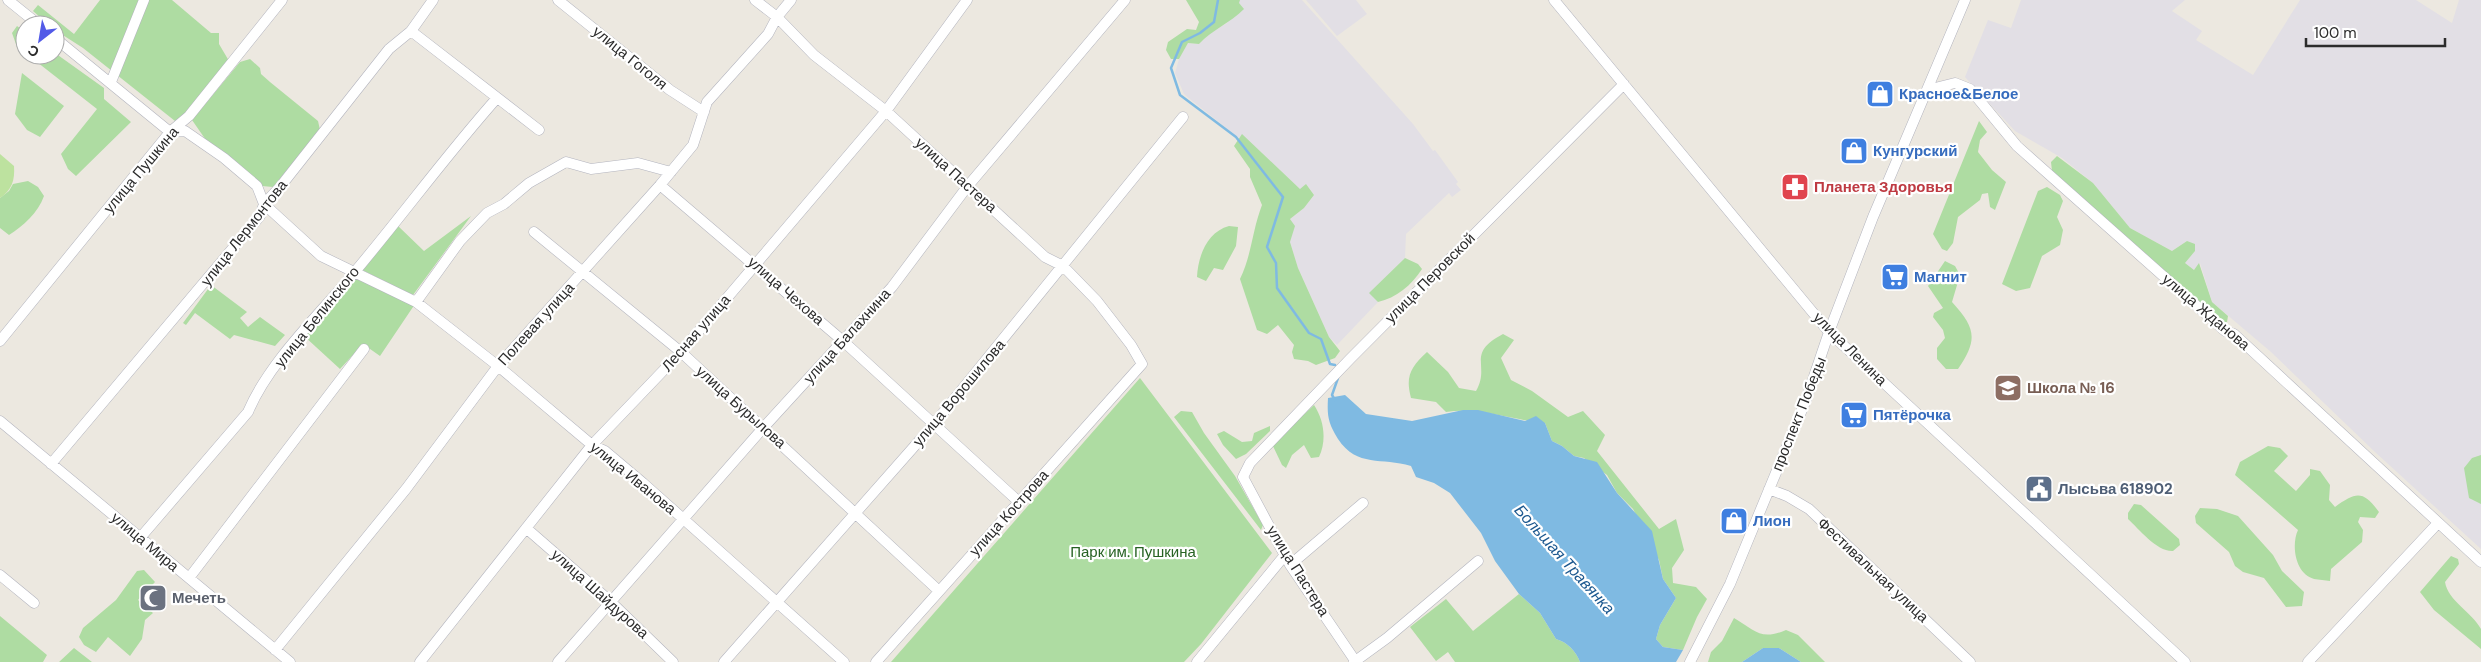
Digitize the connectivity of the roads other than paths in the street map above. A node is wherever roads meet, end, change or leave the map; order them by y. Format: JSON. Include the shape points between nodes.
{"nodes":[{"id":1,"x":8,"y":0,"type":"edge"},
{"id":2,"x":144,"y":0,"type":"edge"},
{"id":3,"x":282,"y":0,"type":"edge"},
{"id":4,"x":433,"y":0,"type":"edge"},
{"id":5,"x":558,"y":0,"type":"edge"},
{"id":6,"x":755,"y":0,"type":"edge"},
{"id":7,"x":791,"y":0,"type":"edge"},
{"id":8,"x":967,"y":0,"type":"edge"},
{"id":9,"x":1125,"y":0,"type":"edge"},
{"id":10,"x":1554,"y":0,"type":"edge"},
{"id":11,"x":1965,"y":0,"type":"edge"},
{"id":12,"x":27,"y":15,"type":"edge"},
{"id":13,"x":776,"y":17,"type":"junction"},
{"id":14,"x":411,"y":31,"type":"junction"},
{"id":15,"x":65,"y":46,"type":"edge"},
{"id":16,"x":111,"y":82,"type":"junction"},
{"id":17,"x":1624,"y":84,"type":"junction"},
{"id":18,"x":1927,"y":90,"type":"junction"},
{"id":19,"x":498,"y":98,"type":"junction"},
{"id":20,"x":886,"y":111,"type":"junction"},
{"id":21,"x":704,"y":112,"type":"junction"},
{"id":22,"x":1183,"y":117,"type":"dead end"},
{"id":23,"x":539,"y":130,"type":"dead end"},
{"id":24,"x":170,"y":132,"type":"junction"},
{"id":25,"x":671,"y":172,"type":"junction"},
{"id":26,"x":660,"y":185,"type":"junction"},
{"id":27,"x":967,"y":187,"type":"junction"},
{"id":28,"x":264,"y":204,"type":"junction"},
{"id":29,"x":534,"y":232,"type":"dead end"},
{"id":30,"x":755,"y":265,"type":"junction"},
{"id":31,"x":1064,"y":266,"type":"junction"},
{"id":32,"x":582,"y":272,"type":"junction"},
{"id":33,"x":354,"y":273,"type":"junction"},
{"id":34,"x":416,"y":302,"type":"junction"},
{"id":35,"x":1829,"y":332,"type":"junction"},
{"id":36,"x":0,"y":341,"type":"edge"},
{"id":37,"x":843,"y":341,"type":"junction"},
{"id":38,"x":364,"y":349,"type":"dead end"},
{"id":39,"x":681,"y":352,"type":"junction"},
{"id":40,"x":1142,"y":364,"type":"joint"},
{"id":41,"x":498,"y":366,"type":"junction"},
{"id":42,"x":0,"y":421,"type":"edge"},
{"id":43,"x":934,"y":424,"type":"junction"},
{"id":44,"x":764,"y":427,"type":"junction"},
{"id":45,"x":592,"y":446,"type":"junction"},
{"id":46,"x":51,"y":464,"type":"junction"},
{"id":47,"x":1243,"y":477,"type":"joint"},
{"id":48,"x":1769,"y":489,"type":"junction"},
{"id":49,"x":1019,"y":502,"type":"junction"},
{"id":50,"x":1363,"y":503,"type":"dead end"},
{"id":51,"x":854,"y":515,"type":"junction"},
{"id":52,"x":684,"y":519,"type":"junction"},
{"id":53,"x":2438,"y":522,"type":"junction"},
{"id":54,"x":526,"y":528,"type":"junction"},
{"id":55,"x":140,"y":538,"type":"junction"},
{"id":56,"x":1285,"y":555,"type":"junction"},
{"id":57,"x":1478,"y":561,"type":"dead end"},
{"id":58,"x":2481,"y":562,"type":"edge"},
{"id":59,"x":1290,"y":565,"type":"junction"},
{"id":60,"x":0,"y":575,"type":"edge"},
{"id":61,"x":189,"y":578,"type":"junction"},
{"id":62,"x":939,"y":591,"type":"junction"},
{"id":63,"x":610,"y":602,"type":"junction"},
{"id":64,"x":34,"y":603,"type":"dead end"},
{"id":65,"x":777,"y":603,"type":"junction"},
{"id":66,"x":275,"y":650,"type":"junction"},
{"id":67,"x":1201,"y":660,"type":"edge"},
{"id":68,"x":1355,"y":661,"type":"edge"},
{"id":69,"x":290,"y":662,"type":"edge"},
{"id":70,"x":420,"y":662,"type":"edge"},
{"id":71,"x":558,"y":662,"type":"edge"},
{"id":72,"x":673,"y":662,"type":"edge"},
{"id":73,"x":724,"y":662,"type":"edge"},
{"id":74,"x":844,"y":662,"type":"edge"},
{"id":75,"x":876,"y":662,"type":"edge"},
{"id":76,"x":1690,"y":662,"type":"edge"},
{"id":77,"x":1970,"y":662,"type":"edge"},
{"id":78,"x":2185,"y":662,"type":"edge"},
{"id":79,"x":2308,"y":662,"type":"edge"}],
"edges":[{"from":1,"to":12,"type":"street"},
{"from":2,"to":16,"type":"street"},
{"from":3,"to":24,"type":"street","name":"улица Пушкина","via":[[189,116]]},
{"from":4,"to":14,"type":"street","name":"улица Лермонтова"},
{"from":5,"to":21,"type":"street","name":"улица Гоголя","via":[[670,90]]},
{"from":6,"to":13,"type":"street","name":"улица Пастера"},
{"from":7,"to":13,"type":"street","name":"Полевая улица"},
{"from":8,"to":20,"type":"street","name":"Лесная улица"},
{"from":9,"to":27,"type":"street","name":"улица Балахнина"},
{"from":10,"to":17,"type":"street","name":"улица Ленина"},
{"from":11,"to":18,"type":"street","name":"проспект Победы"},
{"from":13,"to":20,"type":"street","name":"улица Пастера","via":[[814,55]]},
{"from":13,"to":21,"type":"street","name":"Полевая улица","via":[[768,34],[707,102]]},
{"from":14,"to":19,"type":"street"},
{"from":14,"to":28,"type":"street","name":"улица Лермонтова","via":[[389,49]]},
{"from":15,"to":16,"type":"street"},
{"from":16,"to":24,"type":"street"},
{"from":17,"to":35,"type":"street","name":"улица Ленина"},
{"from":17,"to":47,"type":"street","name":"улица Перовской","via":[[1350,359],[1250,464]]},
{"from":18,"to":35,"type":"street","name":"проспект Победы"},
{"from":18,"to":53,"type":"street","name":"улица Жданова","via":[[1955,83],[1970,89],[2017,146],[2225,331],[2234,334]]},
{"from":19,"to":23,"type":"street"},
{"from":19,"to":33,"type":"street","name":"улица Белинского"},
{"from":20,"to":27,"type":"street","name":"улица Пастера"},
{"from":20,"to":30,"type":"street","name":"Лесная улица"},
{"from":21,"to":25,"type":"street","name":"Полевая улица","via":[[693,145]]},
{"from":22,"to":31,"type":"street","name":"улица Ворошилова"},
{"from":24,"to":28,"type":"street","via":[[185,131],[224,158],[257,186]]},
{"from":24,"to":36,"type":"street","name":"улица Пушкина"},
{"from":25,"to":26,"type":"street","name":"Полевая улица"},
{"from":25,"to":34,"type":"street","via":[[638,162],[591,169],[566,162],[487,213],[460,241]]},
{"from":26,"to":30,"type":"street","name":"улица Чехова"},
{"from":26,"to":32,"type":"street","name":"Полевая улица"},
{"from":27,"to":31,"type":"street","name":"улица Пастера","via":[[1045,257]]},
{"from":27,"to":37,"type":"street","name":"улица Балахнина","via":[[892,287]]},
{"from":28,"to":33,"type":"street","name":"улица Иванова","via":[[321,256]]},
{"from":28,"to":46,"type":"street","name":"улица Лермонтова","via":[[260,216]]},
{"from":29,"to":32,"type":"street","name":"улица Бурылова"},
{"from":30,"to":37,"type":"street","name":"улица Чехова"},
{"from":30,"to":39,"type":"street","name":"Лесная улица"},
{"from":31,"to":40,"type":"street","name":"улица Пастера","via":[[1097,301]]},
{"from":31,"to":43,"type":"street","name":"улица Ворошилова"},
{"from":32,"to":39,"type":"street","name":"улица Бурылова"},
{"from":32,"to":41,"type":"street","name":"Полевая улица"},
{"from":33,"to":34,"type":"street","name":"улица Иванова"},
{"from":33,"to":55,"type":"street","name":"улица Белинского","via":[[297,338],[255,395],[248,412]]},
{"from":34,"to":41,"type":"street","name":"улица Иванова"},
{"from":35,"to":48,"type":"street","name":"проспект Победы","via":[[1806,400]]},
{"from":35,"to":78,"type":"street","name":"улица Ленина"},
{"from":37,"to":43,"type":"street","name":"улица Чехова"},
{"from":37,"to":44,"type":"street","name":"улица Балахнина"},
{"from":38,"to":61,"type":"street"},
{"from":39,"to":44,"type":"street","name":"улица Бурылова"},
{"from":39,"to":45,"type":"street","name":"Лесная улица"},
{"from":40,"to":49,"type":"street","name":"улица Кострова"},
{"from":41,"to":45,"type":"street","name":"улица Иванова"},
{"from":41,"to":66,"type":"street","name":"Полевая улица","via":[[406,489]]},
{"from":42,"to":46,"type":"street","name":"улица Мира"},
{"from":43,"to":49,"type":"street","name":"улица Чехова"},
{"from":43,"to":51,"type":"street","name":"улица Ворошилова"},
{"from":44,"to":51,"type":"street","name":"улица Бурылова"},
{"from":44,"to":52,"type":"street","name":"улица Балахнина"},
{"from":45,"to":52,"type":"street","name":"улица Иванова","via":[[605,451]]},
{"from":45,"to":54,"type":"street","name":"Лесная улица"},
{"from":46,"to":55,"type":"street","name":"улица Мира"},
{"from":47,"to":56,"type":"street","name":"улица Пастера"},
{"from":48,"to":76,"type":"street","name":"проспект Победы","via":[[1730,584]]},
{"from":48,"to":77,"type":"street","name":"Фестивальная улица","via":[[1809,509]]},
{"from":49,"to":62,"type":"street","name":"улица Кострова"},
{"from":50,"to":59,"type":"street"},
{"from":51,"to":62,"type":"street","name":"улица Бурылова"},
{"from":51,"to":65,"type":"street","name":"улица Ворошилова"},
{"from":52,"to":63,"type":"street","name":"улица Балахнина"},
{"from":52,"to":65,"type":"street","name":"улица Иванова"},
{"from":53,"to":58,"type":"street","name":"улица Жданова"},
{"from":53,"to":79,"type":"street"},
{"from":54,"to":63,"type":"street","name":"улица Шайдурова"},
{"from":54,"to":70,"type":"street","name":"Лесная улица"},
{"from":55,"to":61,"type":"street","name":"улица Мира"},
{"from":56,"to":59,"type":"street","name":"улица Пастера"},
{"from":56,"to":67,"type":"street"},
{"from":57,"to":68,"type":"street"},
{"from":59,"to":68,"type":"street","name":"улица Пастера"},
{"from":60,"to":64,"type":"street"},
{"from":61,"to":66,"type":"street","name":"улица Мира"},
{"from":62,"to":75,"type":"street","name":"улица Кострова"},
{"from":63,"to":71,"type":"street","name":"улица Балахнина"},
{"from":63,"to":72,"type":"street","name":"улица Шайдурова"},
{"from":65,"to":73,"type":"street","name":"улица Ворошилова"},
{"from":65,"to":74,"type":"street","name":"улица Иванова"},
{"from":66,"to":69,"type":"street","name":"улица Мира"}]}
